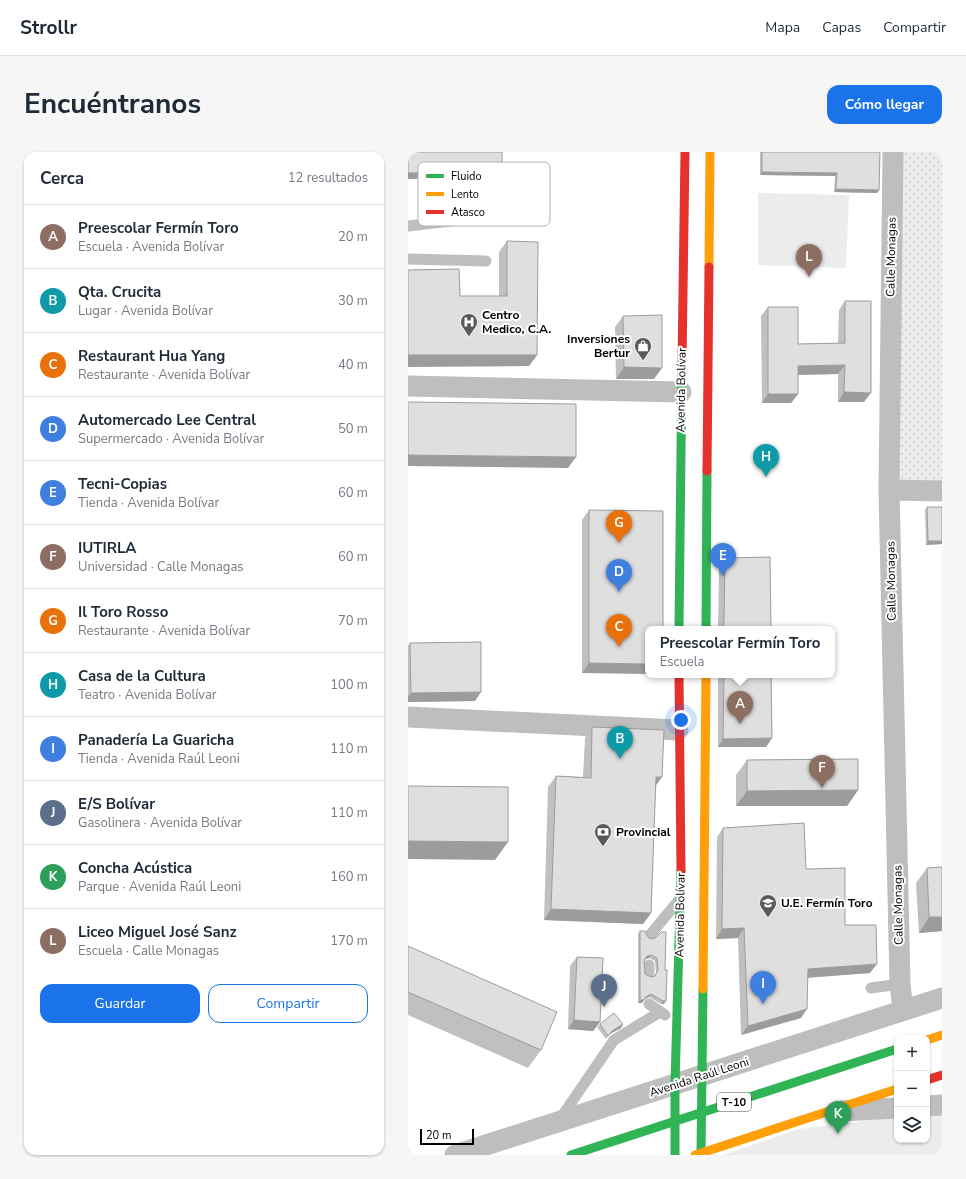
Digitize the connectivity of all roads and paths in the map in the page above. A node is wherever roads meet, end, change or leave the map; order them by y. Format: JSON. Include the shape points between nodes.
{"nodes":[{"id":1,"x":685,"y":152,"type":"edge"},
{"id":2,"x":710,"y":152,"type":"edge"},
{"id":3,"x":893,"y":152,"type":"edge"},
{"id":4,"x":418,"y":225,"type":"edge"},
{"id":5,"x":408,"y":226,"type":"edge"},
{"id":6,"x":408,"y":259,"type":"edge"},
{"id":7,"x":486,"y":261,"type":"dead end"},
{"id":8,"x":408,"y":386,"type":"edge"},
{"id":9,"x":681,"y":392,"type":"junction"},
{"id":10,"x":889,"y":490,"type":"junction"},
{"id":11,"x":942,"y":491,"type":"edge"},
{"id":12,"x":679,"y":626,"type":"edge"},
{"id":13,"x":706,"y":626,"type":"edge"},
{"id":14,"x":679,"y":678,"type":"edge"},
{"id":15,"x":706,"y":678,"type":"edge"},
{"id":16,"x":408,"y":717,"type":"edge"},
{"id":17,"x":678,"y":730,"type":"junction"},
{"id":18,"x":681,"y":898,"type":"junction"},
{"id":19,"x":650,"y":934,"type":"dead end"},
{"id":20,"x":900,"y":984,"type":"junction"},
{"id":21,"x":871,"y":988,"type":"dead end"},
{"id":22,"x":942,"y":998,"type":"edge"},
{"id":23,"x":649,"y":1004,"type":"dead end"},
{"id":24,"x":903,"y":1010,"type":"junction"},
{"id":25,"x":660,"y":1012,"type":"junction"},
{"id":26,"x":678,"y":1021,"type":"junction"},
{"id":27,"x":942,"y":1035,"type":"edge"},
{"id":28,"x":930,"y":1039,"type":"edge"},
{"id":29,"x":894,"y":1050,"type":"edge"},
{"id":30,"x":942,"y":1075,"type":"edge"},
{"id":31,"x":702,"y":1076,"type":"junction"},
{"id":32,"x":930,"y":1079,"type":"edge"},
{"id":33,"x":675,"y":1084,"type":"junction"},
{"id":34,"x":894,"y":1090,"type":"edge"},
{"id":35,"x":942,"y":1105,"type":"edge"},
{"id":36,"x":930,"y":1106,"type":"edge"},
{"id":37,"x":894,"y":1108,"type":"edge"},
{"id":38,"x":829,"y":1111,"type":"junction"},
{"id":39,"x":702,"y":1113,"type":"junction"},
{"id":40,"x":560,"y":1120,"type":"junction"},
{"id":41,"x":675,"y":1121,"type":"junction"},
{"id":42,"x":699,"y":1154,"type":"edge"},
{"id":43,"x":455,"y":1155,"type":"edge"},
{"id":44,"x":571,"y":1155,"type":"edge"},
{"id":45,"x":675,"y":1155,"type":"edge"}],
"edges":[{"from":1,"to":9,"type":"main road","name":"Avenida Bolívar"},
{"from":2,"to":13,"type":"main road"},
{"from":3,"to":10,"type":"street","name":"Calle Monagas"},
{"from":4,"to":5,"type":"lane"},
{"from":6,"to":7,"type":"lane"},
{"from":8,"to":9,"type":"street"},
{"from":9,"to":12,"type":"main road","name":"Avenida Bolívar"},
{"from":10,"to":11,"type":"street"},
{"from":10,"to":20,"type":"street","name":"Calle Monagas"},
{"from":14,"to":17,"type":"main road","name":"Avenida Bolívar"},
{"from":15,"to":31,"type":"main road","name":"Avenida Bolívar"},
{"from":16,"to":17,"type":"street"},
{"from":17,"to":18,"type":"main road","name":"Avenida Bolívar"},
{"from":18,"to":19,"type":"lane"},
{"from":18,"to":26,"type":"main road","name":"Avenida Bolívar"},
{"from":20,"to":21,"type":"lane"},
{"from":20,"to":24,"type":"street","name":"Calle Monagas"},
{"from":22,"to":24,"type":"street","name":"Avenida Raúl Leoni"},
{"from":23,"to":25,"type":"lane"},
{"from":24,"to":31,"type":"street","name":"Avenida Raúl Leoni"},
{"from":25,"to":26,"type":"lane"},
{"from":25,"to":40,"type":"lane","via":[[614,1040]]},
{"from":26,"to":33,"type":"main road","name":"Avenida Bolívar"},
{"from":27,"to":28,"type":"main road"},
{"from":29,"to":39,"type":"main road","number":"T-10"},
{"from":30,"to":32,"type":"main road"},
{"from":31,"to":33,"type":"street","name":"Avenida Raúl Leoni"},
{"from":31,"to":39,"type":"main road","name":"Avenida Bolívar"},
{"from":33,"to":40,"type":"street","name":"Avenida Raúl Leoni"},
{"from":33,"to":41,"type":"main road","name":"Avenida Bolívar"},
{"from":34,"to":38,"type":"main road"},
{"from":35,"to":36,"type":"street"},
{"from":37,"to":38,"type":"street"},
{"from":38,"to":42,"type":"main road"},
{"from":39,"to":41,"type":"main road","number":"T-10"},
{"from":39,"to":42,"type":"main road","name":"Avenida Bolívar"},
{"from":40,"to":43,"type":"street","name":"Avenida Raúl Leoni"},
{"from":41,"to":44,"type":"main road","number":"T-10"},
{"from":41,"to":45,"type":"main road","name":"Avenida Bolívar"}]}
